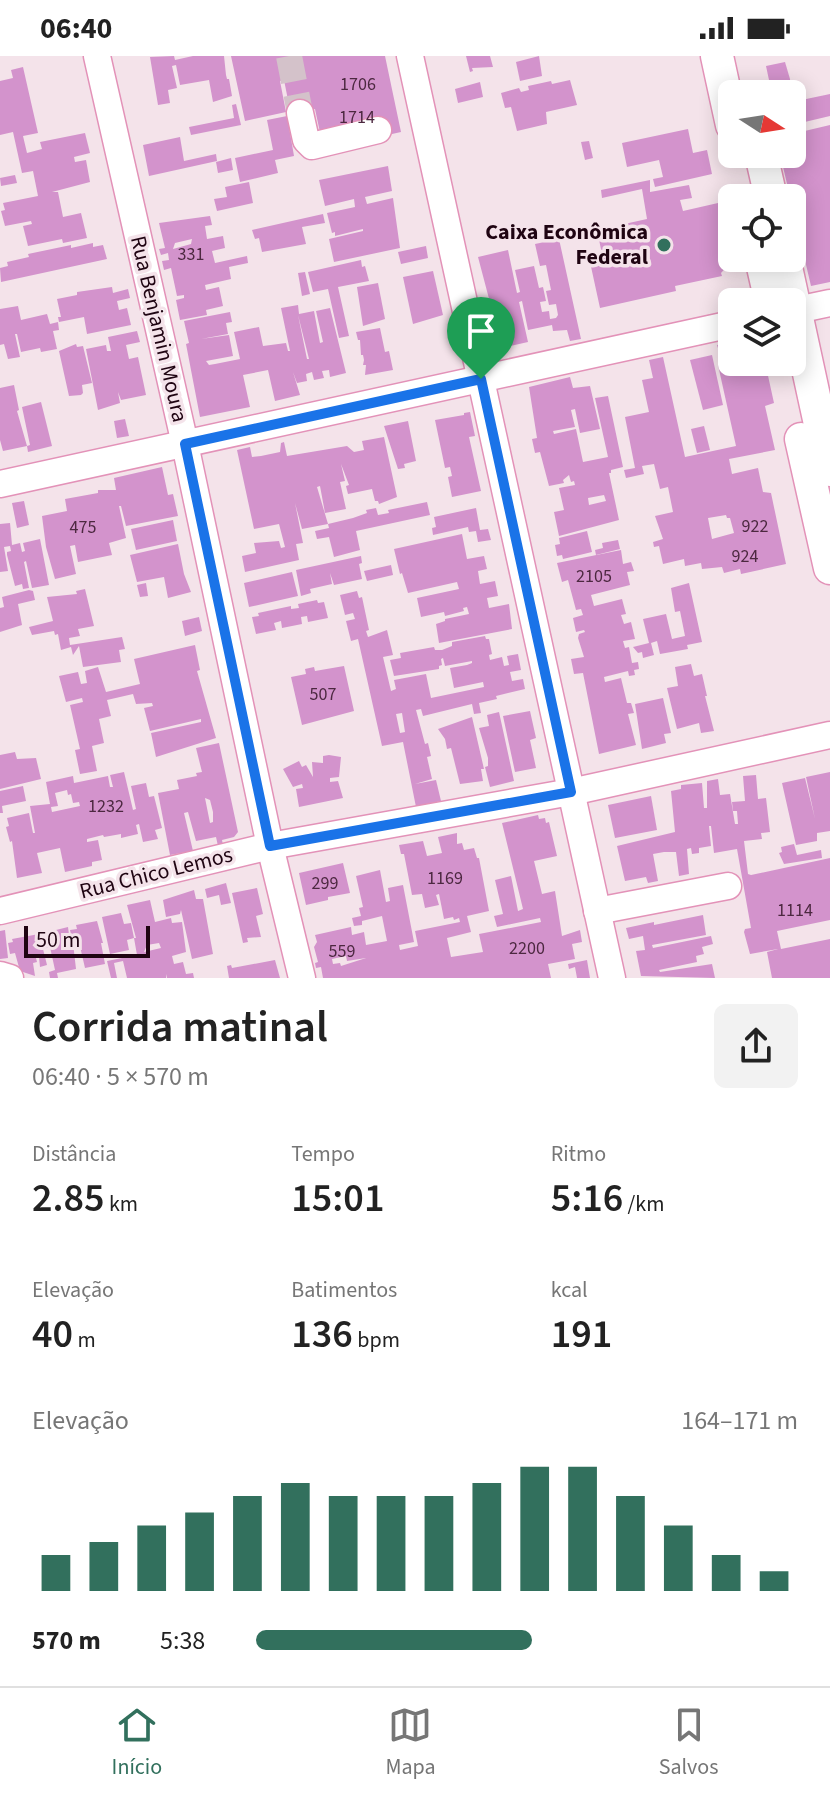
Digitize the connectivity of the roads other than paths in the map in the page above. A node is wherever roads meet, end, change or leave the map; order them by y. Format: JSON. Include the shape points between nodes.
{"nodes":[{"id":1,"x":97,"y":56,"type":"edge"},
{"id":2,"x":410,"y":56,"type":"edge"},
{"id":3,"x":717,"y":56,"type":"edge"},
{"id":4,"x":740,"y":56,"type":"edge"},
{"id":5,"x":722,"y":80,"type":"edge"},
{"id":6,"x":745,"y":80,"type":"edge"},
{"id":7,"x":300,"y":113,"type":"tunnel mouth"},
{"id":8,"x":378,"y":130,"type":"dead end"},
{"id":9,"x":830,"y":303,"type":"edge"},
{"id":10,"x":806,"y":306,"type":"edge"},
{"id":11,"x":718,"y":327,"type":"edge"},
{"id":12,"x":787,"y":376,"type":"edge"},
{"id":13,"x":804,"y":376,"type":"edge"},
{"id":14,"x":481,"y":379,"type":"junction"},
{"id":15,"x":185,"y":444,"type":"junction"},
{"id":16,"x":830,"y":470,"type":"edge"},
{"id":17,"x":0,"y":484,"type":"edge"},
{"id":18,"x":830,"y":568,"type":"edge"},
{"id":19,"x":830,"y":735,"type":"edge"},
{"id":20,"x":571,"y":792,"type":"junction"},
{"id":21,"x":270,"y":846,"type":"junction"},
{"id":22,"x":728,"y":886,"type":"dead end"},
{"id":23,"x":0,"y":911,"type":"edge"},
{"id":24,"x":597,"y":911,"type":"junction"},
{"id":25,"x":0,"y":975,"type":"edge"},
{"id":26,"x":10,"y":978,"type":"edge"},
{"id":27,"x":302,"y":978,"type":"edge"},
{"id":28,"x":612,"y":978,"type":"edge"}],
"edges":[{"from":1,"to":15,"type":"street","name":"Rua Benjamin Moura"},
{"from":2,"to":14,"type":"street"},
{"from":3,"to":5,"type":"main road"},
{"from":4,"to":6,"type":"main road"},
{"from":7,"to":8,"type":"street","via":[[312,146]]},
{"from":9,"to":10,"type":"street"},
{"from":11,"to":14,"type":"street"},
{"from":12,"to":18,"type":"main road"},
{"from":13,"to":16,"type":"main road"},
{"from":14,"to":15,"type":"street"},
{"from":14,"to":20,"type":"street"},
{"from":15,"to":17,"type":"street"},
{"from":15,"to":21,"type":"street","name":"Rua Benjamin Moura"},
{"from":19,"to":20,"type":"street","name":"Rua Chico Lemos"},
{"from":20,"to":21,"type":"street","name":"Rua Chico Lemos"},
{"from":20,"to":24,"type":"street"},
{"from":21,"to":23,"type":"street","name":"Rua Chico Lemos"},
{"from":21,"to":27,"type":"street","name":"Rua Benjamin Moura"},
{"from":22,"to":24,"type":"street"},
{"from":24,"to":28,"type":"street"},
{"from":25,"to":26,"type":"street"}]}
